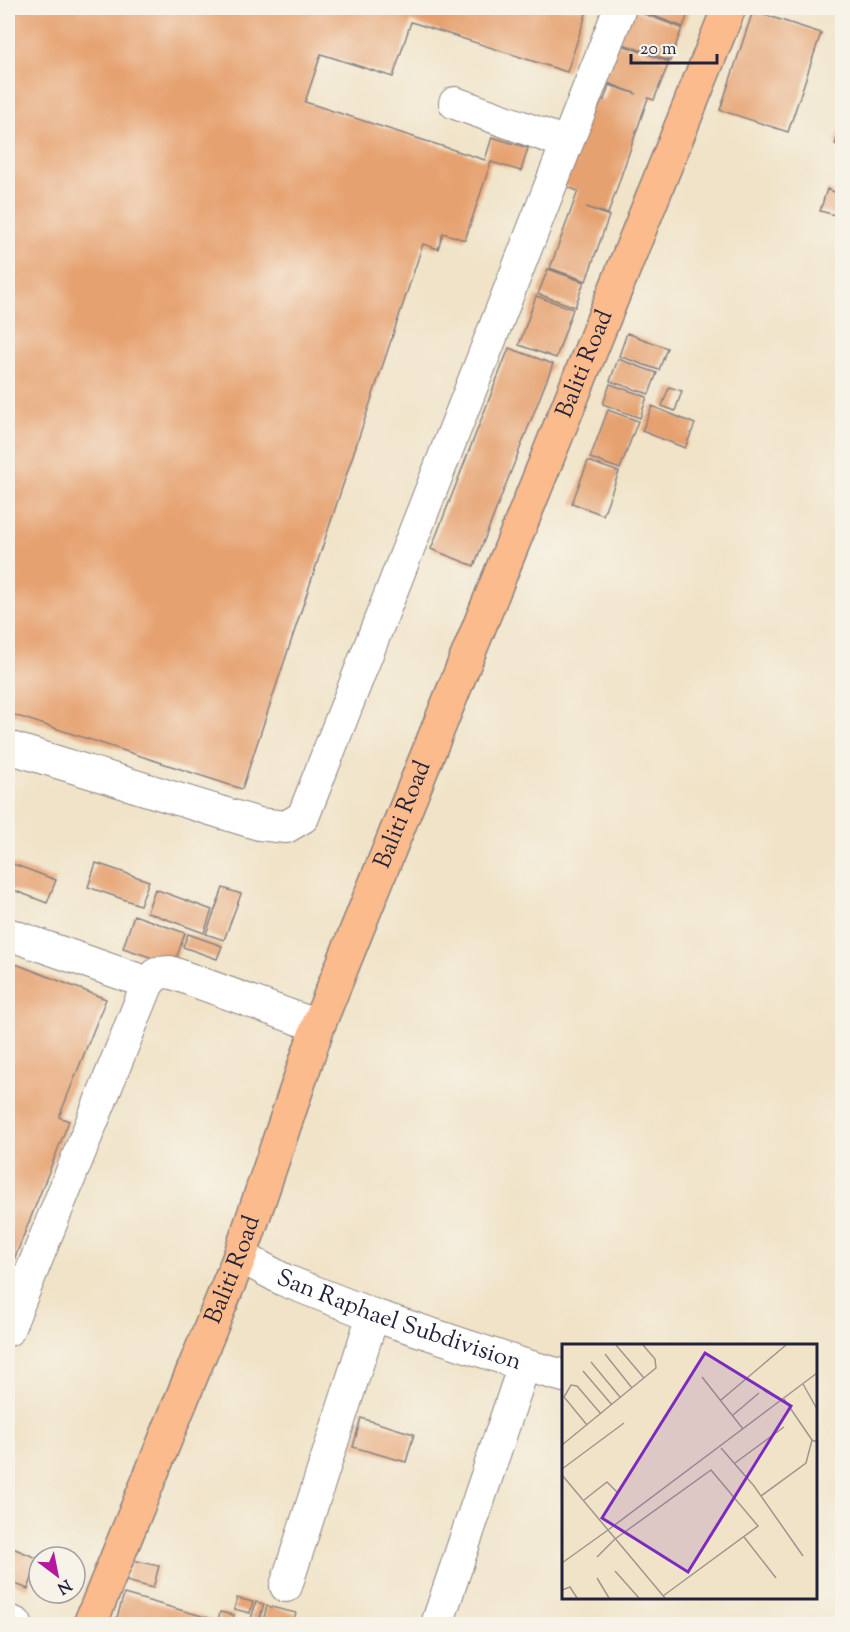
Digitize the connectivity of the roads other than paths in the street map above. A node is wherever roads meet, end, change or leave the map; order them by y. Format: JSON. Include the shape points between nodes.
{"nodes":[{"id":1,"x":620,"y":8,"type":"edge"},
{"id":2,"x":729,"y":8,"type":"edge"},
{"id":3,"x":454,"y":103,"type":"dead end"},
{"id":4,"x":566,"y":142,"type":"junction"},
{"id":5,"x":8,"y":747,"type":"edge"},
{"id":6,"x":8,"y":934,"type":"edge"},
{"id":7,"x":148,"y":983,"type":"junction"},
{"id":8,"x":318,"y":1026,"type":"junction"},
{"id":9,"x":240,"y":1256,"type":"junction"},
{"id":10,"x":373,"y":1315,"type":"junction"},
{"id":11,"x":8,"y":1330,"type":"edge"},
{"id":12,"x":524,"y":1365,"type":"junction"},
{"id":13,"x":562,"y":1375,"type":"edge"},
{"id":14,"x":286,"y":1586,"type":"dead end"},
{"id":15,"x":8,"y":1621,"type":"edge"},
{"id":16,"x":16,"y":1624,"type":"edge"},
{"id":17,"x":90,"y":1624,"type":"edge"},
{"id":18,"x":437,"y":1624,"type":"edge"}],
"edges":[{"from":1,"to":4,"type":"street"},
{"from":2,"to":8,"type":"main road","name":"Baliti Road"},
{"from":3,"to":4,"type":"street"},
{"from":4,"to":5,"type":"street","via":[[303,817],[286,827],[258,824]]},
{"from":6,"to":7,"type":"street"},
{"from":7,"to":8,"type":"street","via":[[158,973],[170,972]]},
{"from":7,"to":11,"type":"street"},
{"from":8,"to":9,"type":"main road","name":"Baliti Road"},
{"from":9,"to":10,"type":"street","name":"San Raphael Subdivision","via":[[284,1280]]},
{"from":9,"to":17,"type":"main road","name":"Baliti Road"},
{"from":10,"to":12,"type":"street","name":"San Raphael Subdivision"},
{"from":10,"to":14,"type":"street"},
{"from":12,"to":13,"type":"street","name":"San Raphael Subdivision"},
{"from":12,"to":18,"type":"street"},
{"from":15,"to":16,"type":"street"}]}
